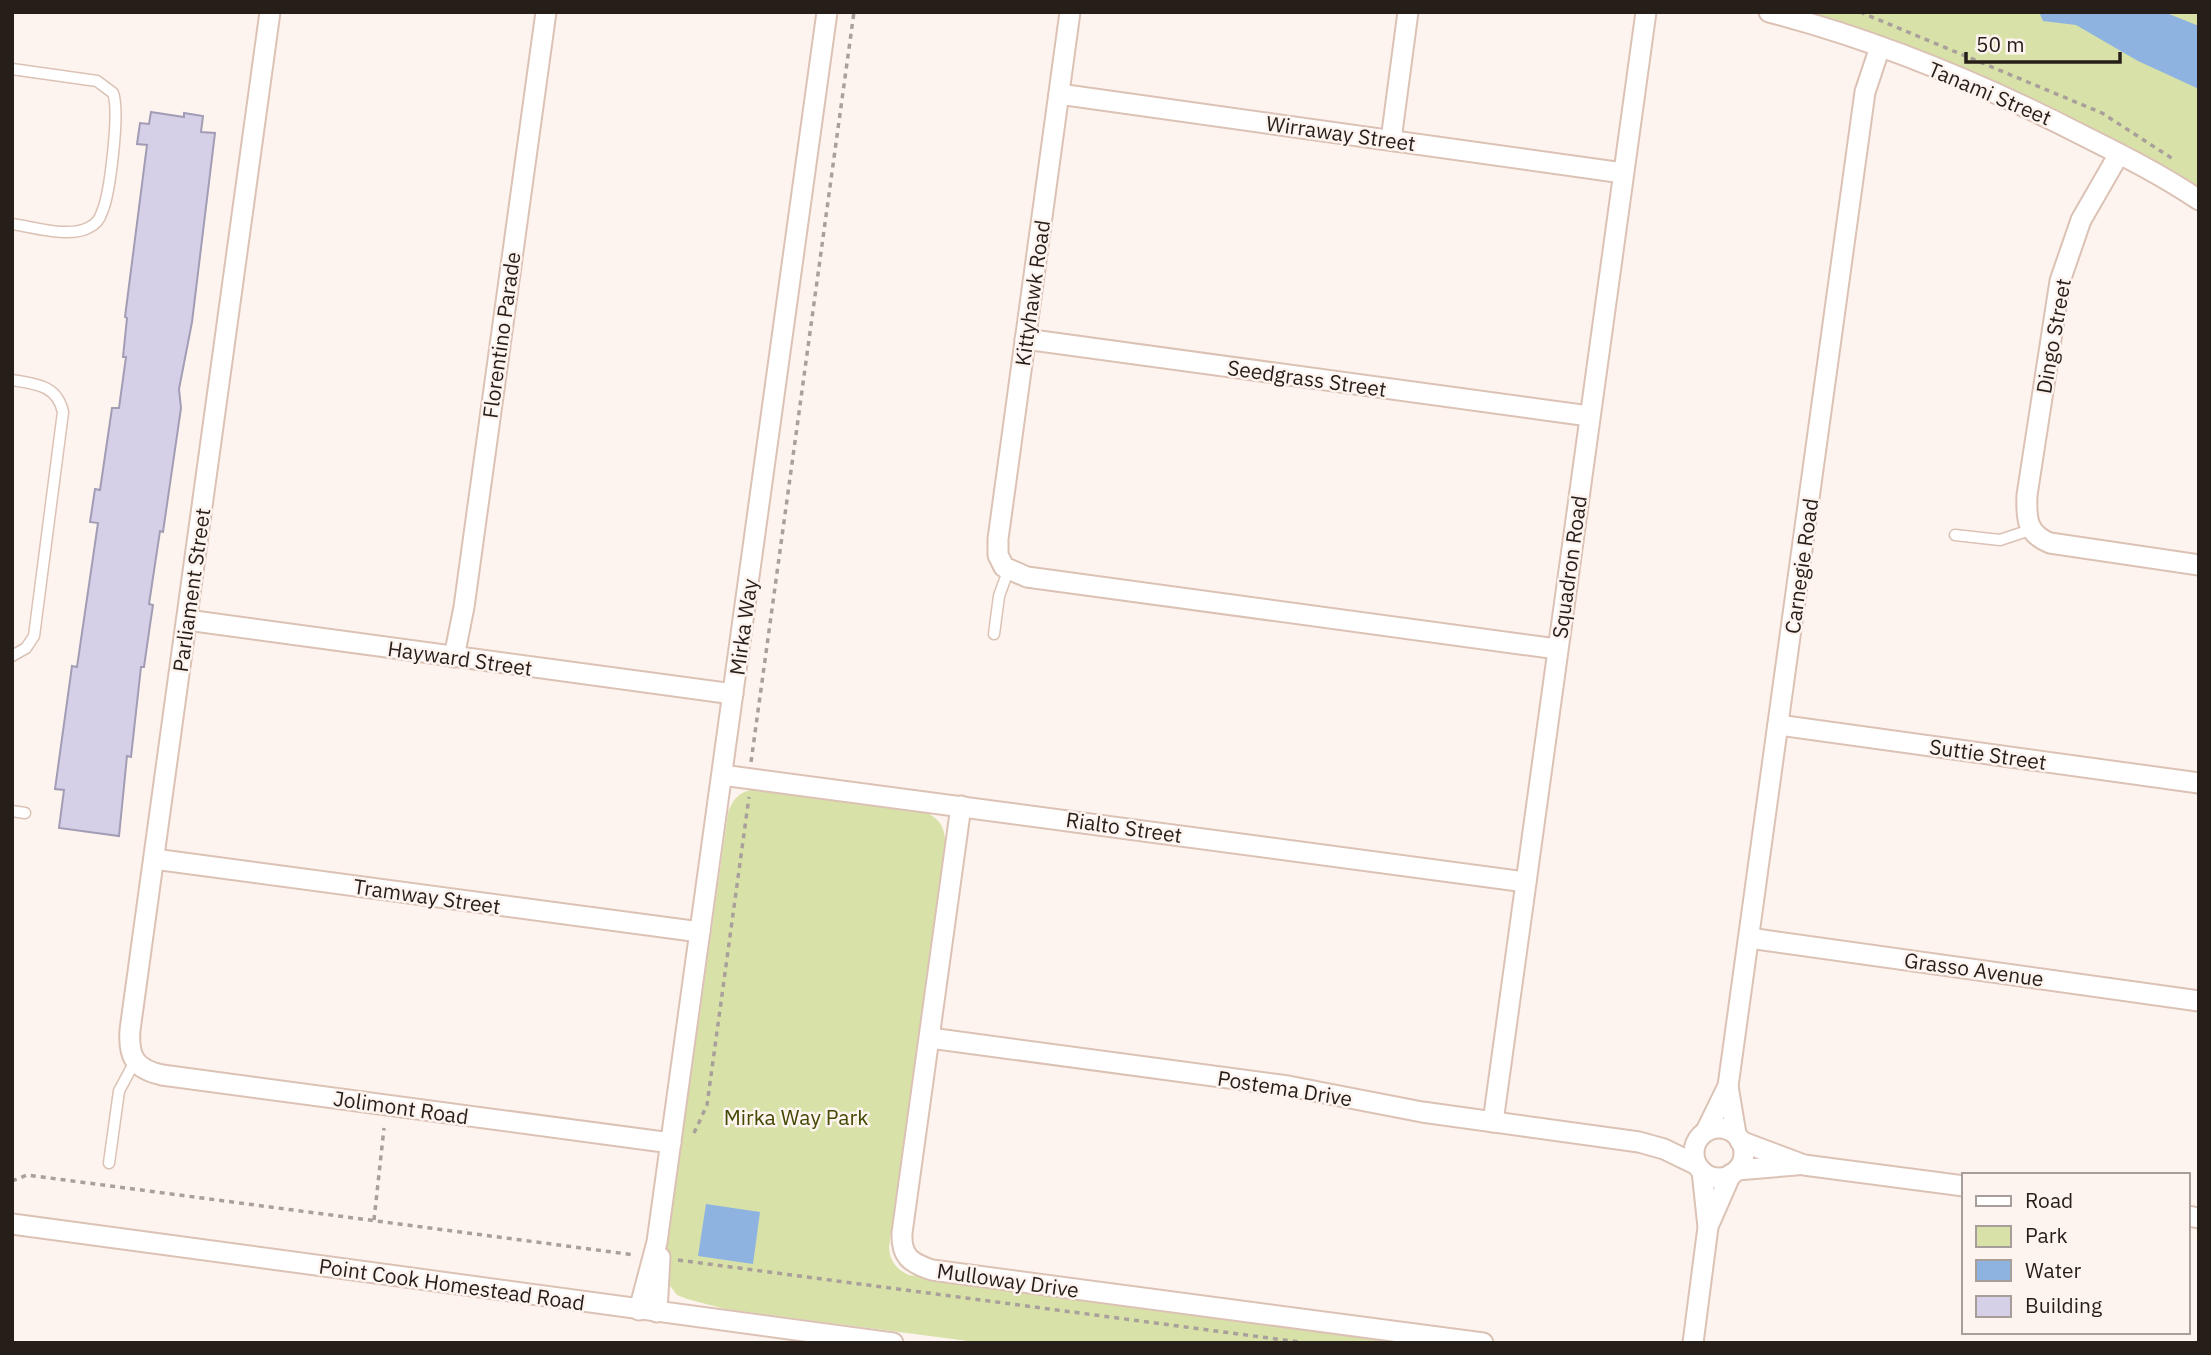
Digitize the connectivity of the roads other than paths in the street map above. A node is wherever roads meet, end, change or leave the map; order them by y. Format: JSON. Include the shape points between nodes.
{"nodes":[{"id":1,"x":271,"y":12,"type":"edge"},
{"id":2,"x":546,"y":12,"type":"edge"},
{"id":3,"x":827,"y":12,"type":"edge"},
{"id":4,"x":1070,"y":12,"type":"edge"},
{"id":5,"x":1408,"y":12,"type":"edge"},
{"id":6,"x":1646,"y":12,"type":"edge"},
{"id":7,"x":1769,"y":12,"type":"edge"},
{"id":8,"x":1880,"y":47,"type":"junction"},
{"id":9,"x":12,"y":69,"type":"edge"},
{"id":10,"x":1059,"y":94,"type":"junction"},
{"id":11,"x":1391,"y":140,"type":"junction"},
{"id":12,"x":2119,"y":153,"type":"junction"},
{"id":13,"x":1623,"y":173,"type":"junction"},
{"id":14,"x":2199,"y":200,"type":"edge"},
{"id":15,"x":12,"y":224,"type":"edge"},
{"id":16,"x":1025,"y":339,"type":"junction"},
{"id":17,"x":12,"y":380,"type":"edge"},
{"id":18,"x":1589,"y":416,"type":"junction"},
{"id":19,"x":2030,"y":530,"type":"junction"},
{"id":20,"x":1955,"y":535,"type":"dead end"},
{"id":21,"x":2199,"y":565,"type":"edge"},
{"id":22,"x":1008,"y":571,"type":"junction"},
{"id":23,"x":187,"y":620,"type":"junction"},
{"id":24,"x":994,"y":634,"type":"dead end"},
{"id":25,"x":1558,"y":649,"type":"junction"},
{"id":26,"x":12,"y":656,"type":"edge"},
{"id":27,"x":454,"y":657,"type":"junction"},
{"id":28,"x":733,"y":694,"type":"junction"},
{"id":29,"x":1778,"y":724,"type":"junction"},
{"id":30,"x":722,"y":775,"type":"junction"},
{"id":31,"x":2199,"y":783,"type":"edge"},
{"id":32,"x":961,"y":806,"type":"junction"},
{"id":33,"x":12,"y":811,"type":"edge"},
{"id":34,"x":25,"y":813,"type":"dead end"},
{"id":35,"x":154,"y":859,"type":"junction"},
{"id":36,"x":1526,"y":882,"type":"junction"},
{"id":37,"x":700,"y":932,"type":"junction"},
{"id":38,"x":1749,"y":938,"type":"junction"},
{"id":39,"x":2199,"y":1001,"type":"edge"},
{"id":40,"x":930,"y":1038,"type":"junction"},
{"id":41,"x":134,"y":1063,"type":"junction"},
{"id":42,"x":1728,"y":1086,"type":"junction"},
{"id":43,"x":1493,"y":1122,"type":"junction"},
{"id":44,"x":1703,"y":1133,"type":"junction"},
{"id":45,"x":1738,"y":1138,"type":"junction"},
{"id":46,"x":1639,"y":1142,"type":"junction"},
{"id":47,"x":671,"y":1143,"type":"junction"},
{"id":48,"x":109,"y":1163,"type":"dead end"},
{"id":49,"x":1804,"y":1165,"type":"junction"},
{"id":50,"x":1699,"y":1168,"type":"junction"},
{"id":51,"x":1734,"y":1172,"type":"junction"},
{"id":52,"x":1962,"y":1186,"type":"edge"},
{"id":53,"x":12,"y":1224,"type":"edge"},
{"id":54,"x":1708,"y":1227,"type":"junction"},
{"id":55,"x":648,"y":1311,"type":"junction"},
{"id":56,"x":893,"y":1343,"type":"edge"},
{"id":57,"x":1483,"y":1343,"type":"edge"},
{"id":58,"x":1693,"y":1343,"type":"edge"}],
"edges":[{"from":1,"to":23,"type":"street","name":"Parliament Street"},
{"from":2,"to":27,"type":"street","name":"Florentino Parade"},
{"from":3,"to":28,"type":"street","name":"Mirka Way"},
{"from":4,"to":10,"type":"street","name":"Kittyhawk Road"},
{"from":5,"to":11,"type":"street"},
{"from":6,"to":13,"type":"street","name":"Squadron Road"},
{"from":7,"to":8,"type":"street","name":"Tanami Street"},
{"from":8,"to":12,"type":"street","name":"Tanami Street","via":[[1997,94]]},
{"from":8,"to":29,"type":"street","name":"Carnegie Road","via":[[1865,92]]},
{"from":9,"to":15,"type":"lane","via":[[97,80],[113,93],[117,111],[105,202],[93,226],[76,232]]},
{"from":10,"to":11,"type":"street","name":"Wirraway Street"},
{"from":10,"to":16,"type":"street","name":"Kittyhawk Road"},
{"from":11,"to":13,"type":"street","name":"Wirraway Street"},
{"from":12,"to":14,"type":"street","name":"Tanami Street"},
{"from":12,"to":19,"type":"street","name":"Dingo Street","via":[[2081,220],[2060,281],[2027,495]]},
{"from":13,"to":18,"type":"street","name":"Squadron Road"},
{"from":16,"to":18,"type":"street","name":"Seedgrass Street"},
{"from":16,"to":22,"type":"street","name":"Kittyhawk Road","via":[[998,540],[1000,562]]},
{"from":17,"to":26,"type":"lane","via":[[50,389],[63,412],[34,636]]},
{"from":18,"to":25,"type":"street","name":"Squadron Road"},
{"from":19,"to":20,"type":"lane","via":[[2000,540]]},
{"from":19,"to":21,"type":"street","via":[[2042,540],[2063,546]]},
{"from":22,"to":24,"type":"lane"},
{"from":22,"to":25,"type":"street"},
{"from":23,"to":27,"type":"street","name":"Hayward Street"},
{"from":23,"to":35,"type":"street","name":"Parliament Street"},
{"from":25,"to":36,"type":"street","name":"Squadron Road"},
{"from":27,"to":28,"type":"street","name":"Hayward Street"},
{"from":28,"to":30,"type":"street","name":"Mirka Way"},
{"from":29,"to":31,"type":"street","name":"Suttie Street"},
{"from":29,"to":38,"type":"street","name":"Carnegie Road"},
{"from":30,"to":32,"type":"street","name":"Rialto Street"},
{"from":30,"to":37,"type":"street","name":"Mirka Way"},
{"from":32,"to":36,"type":"street","name":"Rialto Street"},
{"from":32,"to":40,"type":"street","name":"Mulloway Drive"},
{"from":33,"to":34,"type":"lane"},
{"from":35,"to":37,"type":"street","name":"Tramway Street"},
{"from":35,"to":41,"type":"street","name":"Parliament Street","via":[[130,1030]]},
{"from":36,"to":43,"type":"street","name":"Squadron Road"},
{"from":37,"to":47,"type":"street","name":"Mirka Way"},
{"from":38,"to":39,"type":"street","name":"Grasso Avenue"},
{"from":38,"to":42,"type":"street","name":"Carnegie Road"},
{"from":40,"to":43,"type":"street","name":"Postema Drive","via":[[1288,1086]]},
{"from":40,"to":57,"type":"street","name":"Mulloway Drive","via":[[902,1233],[902,1248],[915,1264],[932,1270]]},
{"from":41,"to":47,"type":"street","name":"Jolimont Road","via":[[162,1075]]},
{"from":41,"to":48,"type":"lane","via":[[119,1091]]},
{"from":42,"to":44,"type":"street","name":"Carnegie Road"},
{"from":42,"to":45,"type":"street","name":"Carnegie Road"},
{"from":43,"to":46,"type":"street","name":"Postema Drive"},
{"from":44,"to":45,"type":"street","via":[[1722,1128]]},
{"from":44,"to":46,"type":"street","name":"Postema Drive"},
{"from":44,"to":50,"type":"street","via":[[1694,1150]]},
{"from":45,"to":49,"type":"street"},
{"from":45,"to":51,"type":"street","via":[[1743,1156]]},
{"from":46,"to":50,"type":"street","name":"Postema Drive","via":[[1664,1149]]},
{"from":47,"to":55,"type":"street","name":"Mirka Way","via":[[661,1254]]},
{"from":49,"to":51,"type":"street"},
{"from":49,"to":52,"type":"street"},
{"from":50,"to":51,"type":"street","via":[[1719,1177]]},
{"from":50,"to":54,"type":"street"},
{"from":51,"to":54,"type":"street"},
{"from":53,"to":55,"type":"street","name":"Point Cook Homestead Road"},
{"from":54,"to":58,"type":"street"},
{"from":55,"to":56,"type":"street","name":"Point Cook Homestead Road"}]}
